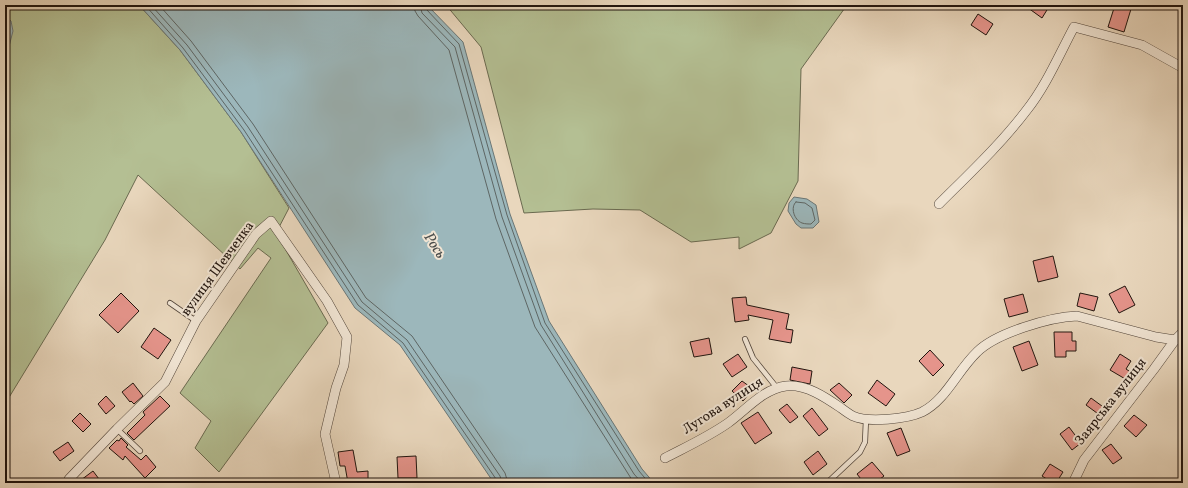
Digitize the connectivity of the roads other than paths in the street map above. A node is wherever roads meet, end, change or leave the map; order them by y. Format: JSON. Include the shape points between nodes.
{"nodes":[{"id":1,"x":1183,"y":68,"type":"edge"},
{"id":2,"x":939,"y":204,"type":"dead end"},
{"id":3,"x":170,"y":302,"type":"dead end"},
{"id":4,"x":196,"y":320,"type":"junction"},
{"id":5,"x":1183,"y":332,"type":"edge"},
{"id":6,"x":745,"y":339,"type":"dead end"},
{"id":7,"x":1179,"y":340,"type":"edge"},
{"id":8,"x":777,"y":388,"type":"junction"},
{"id":9,"x":866,"y":419,"type":"junction"},
{"id":10,"x":117,"y":429,"type":"junction"},
{"id":11,"x":140,"y":451,"type":"dead end"},
{"id":12,"x":665,"y":458,"type":"dead end"},
{"id":13,"x":70,"y":483,"type":"edge"},
{"id":14,"x":336,"y":483,"type":"edge"},
{"id":15,"x":827,"y":483,"type":"edge"},
{"id":16,"x":1073,"y":483,"type":"edge"}],
"edges":[{"from":1,"to":2,"type":"street","via":[[1142,45],[1074,27],[1027,110]]},
{"from":3,"to":4,"type":"lane"},
{"from":4,"to":10,"type":"street","name":"вулиця Шевченка","via":[[165,382]]},
{"from":4,"to":14,"type":"street","name":"вулиця Шевченка","via":[[256,234],[271,221],[327,301],[348,337],[344,365],[325,434]]},
{"from":5,"to":7,"type":"street","name":"Заярська вулиця"},
{"from":6,"to":8,"type":"lane","via":[[754,358]]},
{"from":7,"to":9,"type":"street","name":"Лугова вулиця","via":[[1077,316],[1066,316],[1016,330],[993,340],[976,352],[941,397],[921,412],[883,420]]},
{"from":7,"to":16,"type":"street","name":"Заярська вулиця","via":[[1084,460]]},
{"from":8,"to":9,"type":"street","name":"Лугова вулиця","via":[[788,386],[806,389],[823,396],[854,417]]},
{"from":8,"to":12,"type":"street","name":"Лугова вулиця","via":[[763,395],[710,434]]},
{"from":9,"to":15,"type":"lane","via":[[864,442],[860,452]]},
{"from":10,"to":11,"type":"lane"},
{"from":10,"to":13,"type":"street","name":"вулиця Шевченка","via":[[69,479]]}]}
